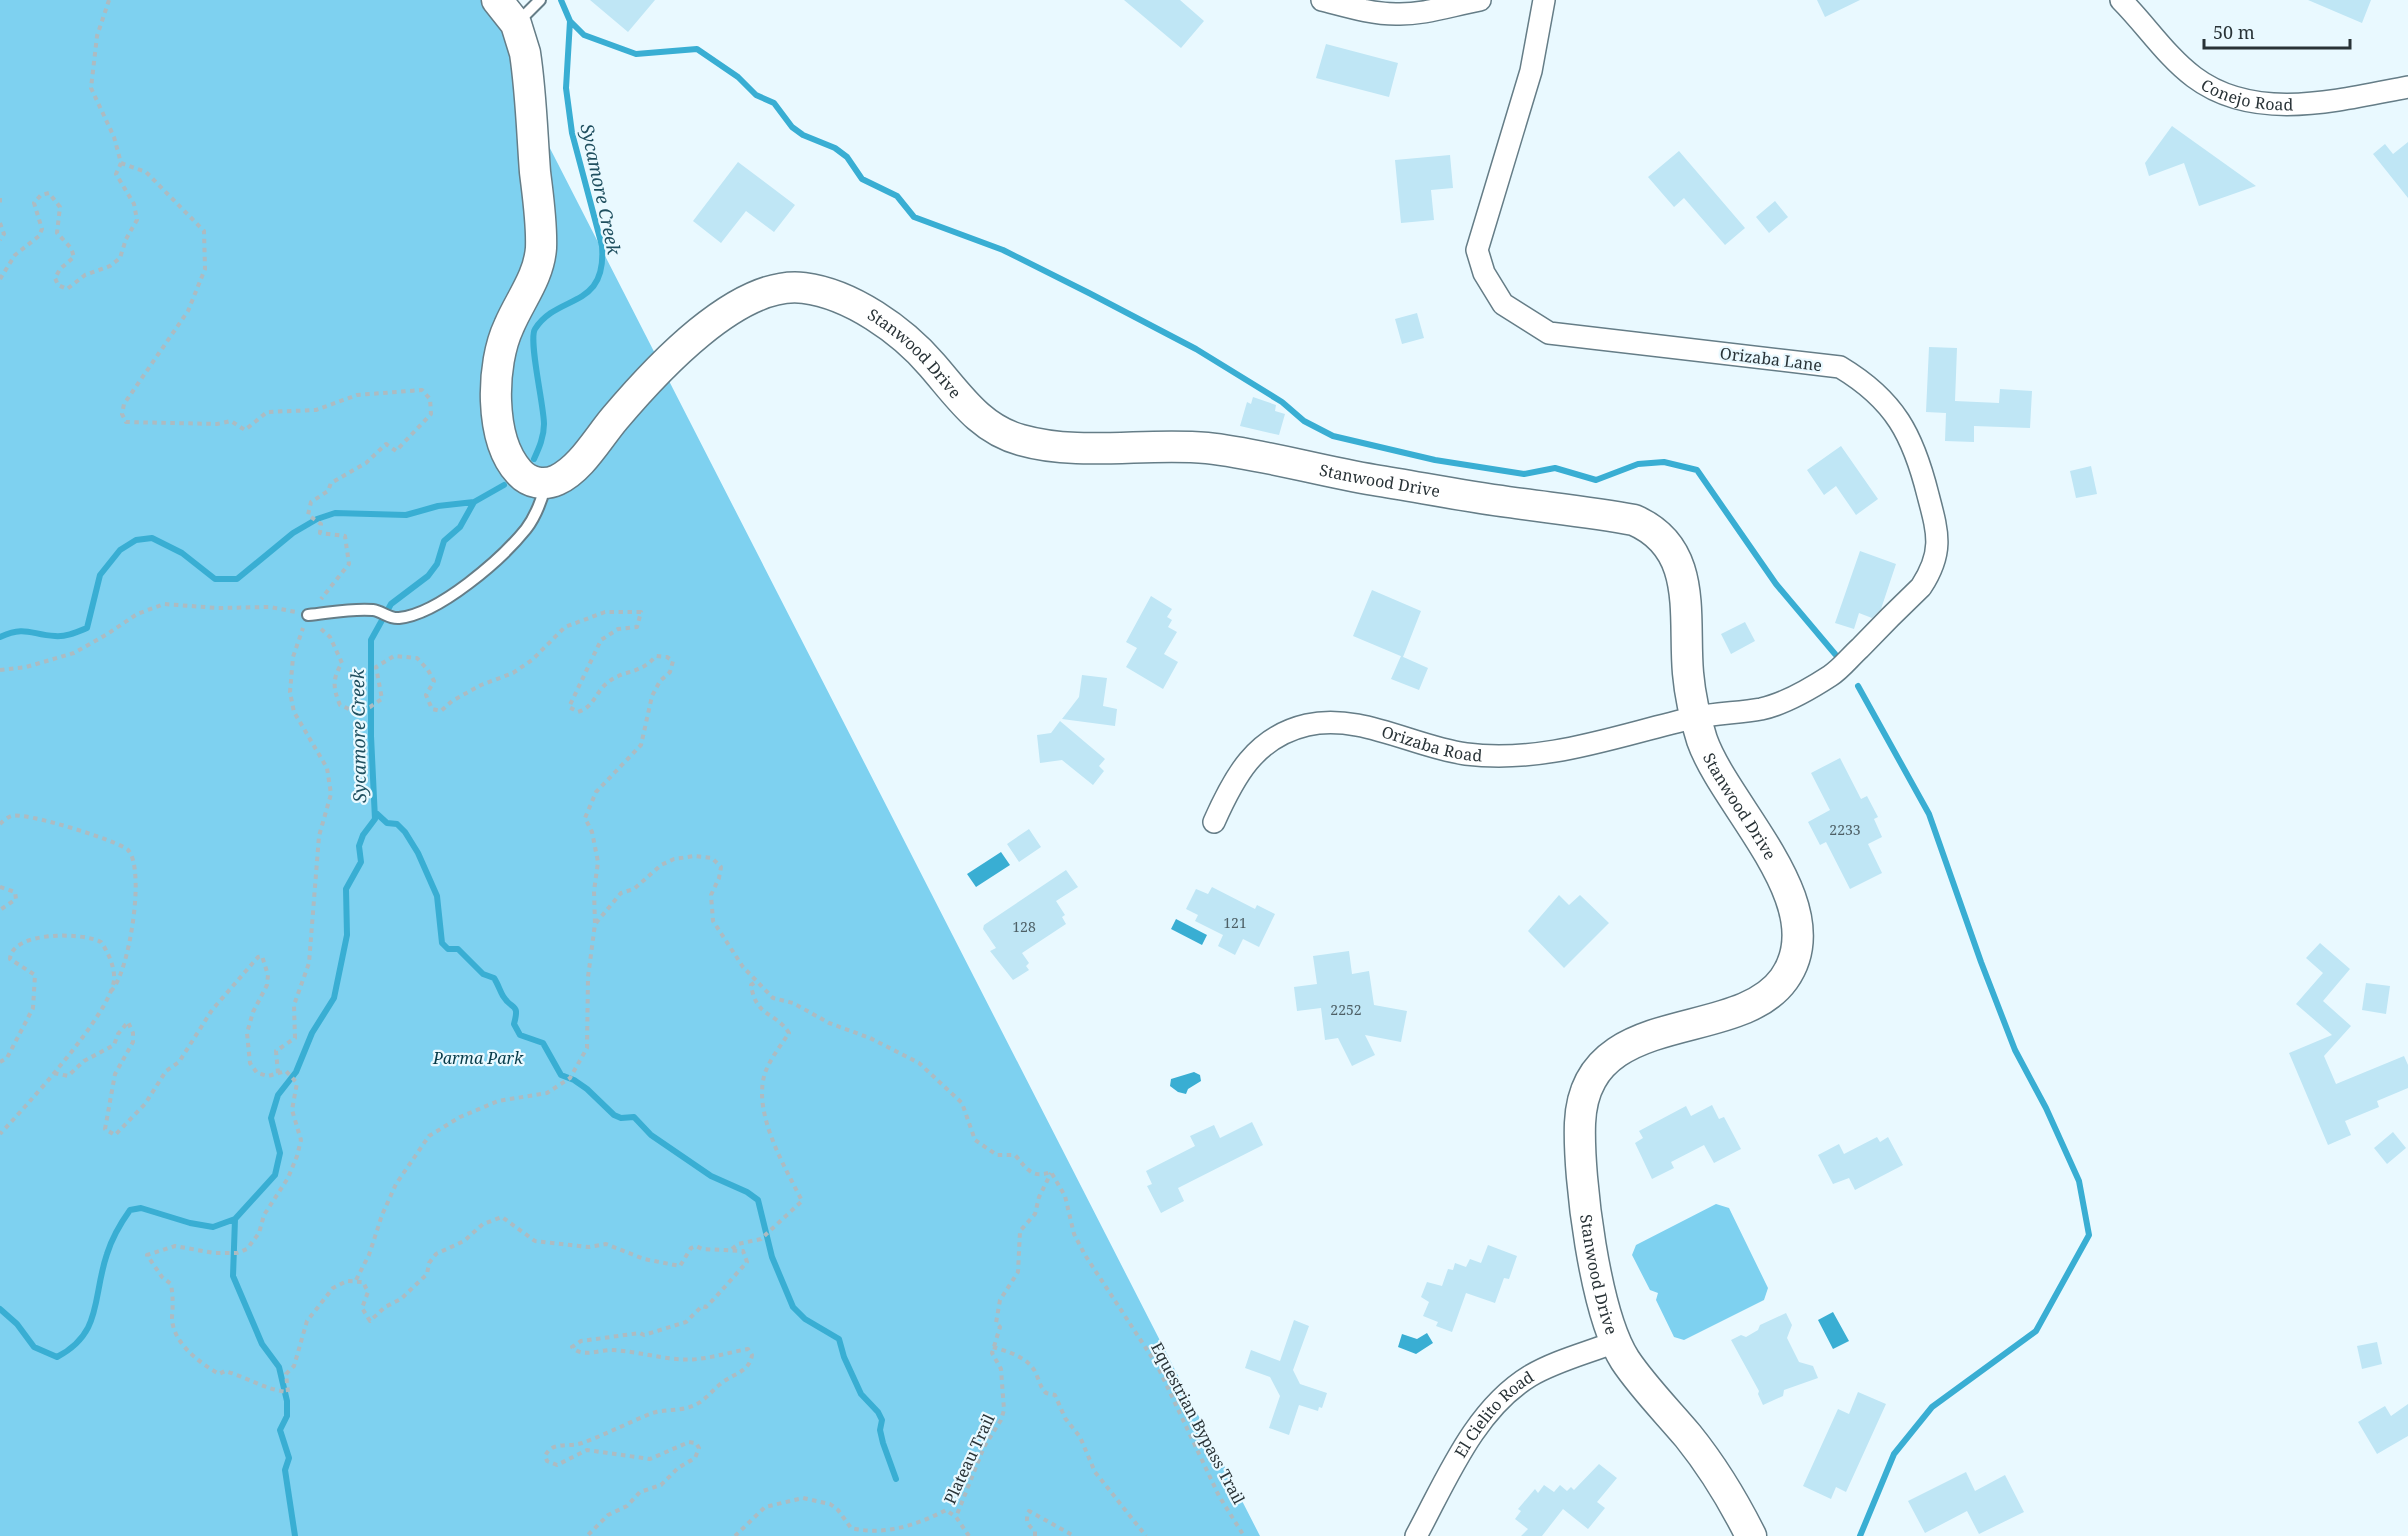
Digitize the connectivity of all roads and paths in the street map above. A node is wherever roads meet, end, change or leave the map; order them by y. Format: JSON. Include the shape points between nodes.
{"nodes":[{"id":1,"x":109,"y":0,"type":"edge"},
{"id":2,"x":497,"y":0,"type":"edge"},
{"id":3,"x":1322,"y":0,"type":"edge"},
{"id":4,"x":1480,"y":0,"type":"edge"},
{"id":5,"x":1544,"y":0,"type":"edge"},
{"id":6,"x":2121,"y":0,"type":"edge"},
{"id":7,"x":530,"y":11,"type":"edge"},
{"id":8,"x":2408,"y":87,"type":"edge"},
{"id":9,"x":121,"y":163,"type":"junction"},
{"id":10,"x":0,"y":198,"type":"edge"},
{"id":11,"x":0,"y":204,"type":"edge"},
{"id":12,"x":0,"y":223,"type":"edge"},
{"id":13,"x":0,"y":240,"type":"edge"},
{"id":14,"x":0,"y":279,"type":"edge"},
{"id":15,"x":546,"y":483,"type":"junction"},
{"id":16,"x":308,"y":615,"type":"junction"},
{"id":17,"x":0,"y":670,"type":"edge"},
{"id":18,"x":1695,"y":717,"type":"junction"},
{"id":19,"x":1214,"y":822,"type":"dead end"},
{"id":20,"x":0,"y":824,"type":"edge"},
{"id":21,"x":0,"y":887,"type":"edge"},
{"id":22,"x":0,"y":909,"type":"edge"},
{"id":23,"x":596,"y":924,"type":"junction"},
{"id":24,"x":757,"y":981,"type":"junction"},
{"id":25,"x":109,"y":993,"type":"junction"},
{"id":26,"x":0,"y":1062,"type":"edge"},
{"id":27,"x":279,"y":1072,"type":"junction"},
{"id":28,"x":54,"y":1073,"type":"junction"},
{"id":29,"x":0,"y":1134,"type":"edge"},
{"id":30,"x":1051,"y":1172,"type":"junction"},
{"id":31,"x":732,"y":1249,"type":"junction"},
{"id":32,"x":356,"y":1280,"type":"junction"},
{"id":33,"x":1615,"y":1342,"type":"junction"},
{"id":34,"x":993,"y":1347,"type":"junction"},
{"id":35,"x":956,"y":1517,"type":"junction"},
{"id":36,"x":587,"y":1536,"type":"edge"},
{"id":37,"x":735,"y":1536,"type":"edge"},
{"id":38,"x":969,"y":1536,"type":"edge"},
{"id":39,"x":1035,"y":1536,"type":"edge"},
{"id":40,"x":1074,"y":1536,"type":"edge"},
{"id":41,"x":1146,"y":1536,"type":"edge"},
{"id":42,"x":1244,"y":1536,"type":"edge"},
{"id":43,"x":1416,"y":1536,"type":"edge"},
{"id":44,"x":1751,"y":1536,"type":"edge"}],
"edges":[{"from":1,"to":9,"type":"path","via":[[97,36],[91,88],[114,137]]},
{"from":2,"to":7,"type":"main road"},
{"from":3,"to":4,"type":"street","via":[[1396,14],[1433,11]]},
{"from":5,"to":18,"type":"street","name":"Orizaba Lane","via":[[1531,71],[1477,250],[1484,273],[1503,304],[1549,333],[1840,367],[1880,395],[1911,439],[1938,536],[1937,554],[1921,587],[1833,674],[1800,694],[1768,706]]},
{"from":6,"to":8,"type":"street","name":"Conejo Road","via":[[2186,71],[2210,88],[2238,99],[2267,105],[2298,104]]},
{"from":7,"to":15,"type":"main road","via":[[527,65],[541,247],[533,279],[503,340],[498,362],[497,408],[504,443],[515,468],[528,479]]},
{"from":9,"to":14,"type":"path","via":[[116,174],[134,204],[137,220],[120,258],[67,289],[58,285],[55,278],[60,269],[74,257],[57,233],[60,207],[49,193],[34,203],[42,229],[39,236],[15,255]]},
{"from":9,"to":16,"type":"path","via":[[146,172],[204,231],[205,269],[188,311],[124,404],[122,414],[126,422],[231,421],[245,430],[267,412],[316,410],[357,395],[422,390],[430,399],[431,414],[406,443],[396,451],[386,444],[311,502],[308,515],[321,524],[320,533],[345,537],[349,564]]},
{"from":10,"to":11,"type":"path"},
{"from":12,"to":13,"type":"path","via":[[4,234]]},
{"from":15,"to":16,"type":"lane","via":[[526,529],[487,567],[429,608],[391,618],[375,610]]},
{"from":15,"to":18,"type":"main road","name":"Stanwood Drive","via":[[571,470],[639,392],[711,325],[761,293],[785,287],[811,289],[850,303],[881,321],[916,349],[981,421],[1017,439],[1068,447],[1226,451],[1368,479],[1598,513],[1643,524],[1668,546],[1683,582]]},
{"from":16,"to":17,"type":"path","via":[[270,607],[164,604],[137,614],[74,652],[26,667]]},
{"from":16,"to":23,"type":"path","via":[[330,638],[342,663],[334,676],[340,705],[357,712],[382,699],[375,667],[394,656],[417,658],[428,670],[434,681],[426,695],[432,709],[441,711],[481,685],[513,673],[565,627],[605,612],[641,612],[637,627],[618,629],[601,640],[569,708],[578,712],[589,709],[606,684],[647,667],[656,656],[674,661],[652,696],[641,744],[596,792],[585,818],[598,862],[594,891]]},
{"from":16,"to":27,"type":"path","via":[[293,657],[290,692],[294,712],[327,768],[331,794],[319,836],[309,963],[294,1005],[295,1038],[276,1051]]},
{"from":18,"to":19,"type":"street","name":"Orizaba Road","via":[[1573,749],[1486,756],[1442,750],[1355,725],[1306,725],[1275,738],[1252,754],[1235,778]]},
{"from":18,"to":33,"type":"main road","name":"Stanwood Drive","via":[[1714,766],[1791,896],[1798,947],[1786,976],[1761,1002],[1671,1028],[1635,1043],[1606,1063],[1588,1088],[1581,1115],[1583,1178],[1600,1291]]},
{"from":20,"to":25,"type":"path","via":[[11,815],[34,816],[109,839],[128,850],[136,870],[133,919],[125,964]]},
{"from":21,"to":22,"type":"path","via":[[15,892],[16,899]]},
{"from":23,"to":24,"type":"path","via":[[621,893],[634,889],[661,865],[694,856],[712,858],[721,867],[711,895],[713,921],[743,968]]},
{"from":23,"to":32,"type":"path","via":[[588,977],[587,1048],[570,1078],[547,1093],[498,1101],[429,1136],[396,1184]]},
{"from":24,"to":30,"type":"path","via":[[773,998],[793,1003],[919,1063],[962,1103],[975,1140],[997,1155],[1015,1155],[1030,1173],[1039,1176]]},
{"from":24,"to":31,"type":"path","via":[[751,986],[756,1003],[766,1015],[782,1021],[789,1032],[765,1073],[764,1106],[774,1146],[802,1201],[761,1239]]},
{"from":25,"to":26,"type":"path","via":[[114,968],[106,949],[96,939],[49,937],[19,944],[10,959],[35,975],[34,1000],[7,1058]]},
{"from":25,"to":28,"type":"path"},
{"from":27,"to":28,"type":"path","via":[[268,1076],[257,1073],[248,1056],[249,1021],[267,985],[262,956],[212,1010],[179,1062],[166,1071],[145,1104],[115,1135],[105,1129],[116,1074],[132,1042],[128,1022],[114,1046],[84,1061],[68,1076]]},
{"from":27,"to":32,"type":"path","via":[[286,1071],[297,1083],[292,1110],[301,1140],[288,1178],[264,1215],[259,1233],[247,1249],[237,1253],[175,1246],[147,1255],[148,1260],[171,1284],[175,1306],[172,1319],[183,1345],[200,1363],[219,1374],[225,1371],[277,1391],[288,1392],[286,1374],[294,1366],[307,1320],[333,1288]]},
{"from":28,"to":29,"type":"path"},
{"from":30,"to":34,"type":"path","via":[[1035,1214],[1020,1231],[1018,1272],[996,1312],[1000,1327]]},
{"from":30,"to":42,"type":"path","name":"Equestrian Bypass Trail","via":[[1065,1196],[1074,1234],[1085,1255],[1157,1365],[1219,1496]]},
{"from":31,"to":32,"type":"path","via":[[696,1246],[680,1266],[644,1259],[606,1244],[535,1241],[502,1217],[483,1224],[464,1241],[436,1254],[427,1274],[370,1321],[362,1308],[368,1292],[366,1286]]},
{"from":31,"to":36,"type":"path","via":[[743,1251],[747,1262],[742,1270],[686,1322],[644,1335],[581,1341],[572,1347],[583,1353],[638,1351],[658,1357],[700,1359],[748,1349],[752,1355],[744,1370],[695,1405],[651,1414],[579,1444],[554,1446],[548,1451],[547,1461],[557,1465],[587,1450],[650,1459],[689,1442],[696,1443],[699,1449],[695,1458],[661,1485],[640,1492]]},
{"from":33,"to":43,"type":"street","name":"El Cielito Road","via":[[1530,1376],[1506,1394],[1470,1441]]},
{"from":33,"to":44,"type":"main road","name":"Stanwood Drive","via":[[1639,1378],[1710,1465]]},
{"from":34,"to":35,"type":"path","name":"Plateau Trail","via":[[1002,1375],[1004,1410],[984,1447]]},
{"from":34,"to":41,"type":"path","via":[[1020,1356],[1046,1393],[1055,1395],[1095,1472]]},
{"from":35,"to":37,"type":"path","via":[[946,1510],[895,1531],[864,1532],[851,1528],[830,1504],[803,1498],[765,1507]]},
{"from":35,"to":38,"type":"path","name":"Plateau Trail"},
{"from":39,"to":40,"type":"path","via":[[1028,1526],[1029,1511]]}]}
